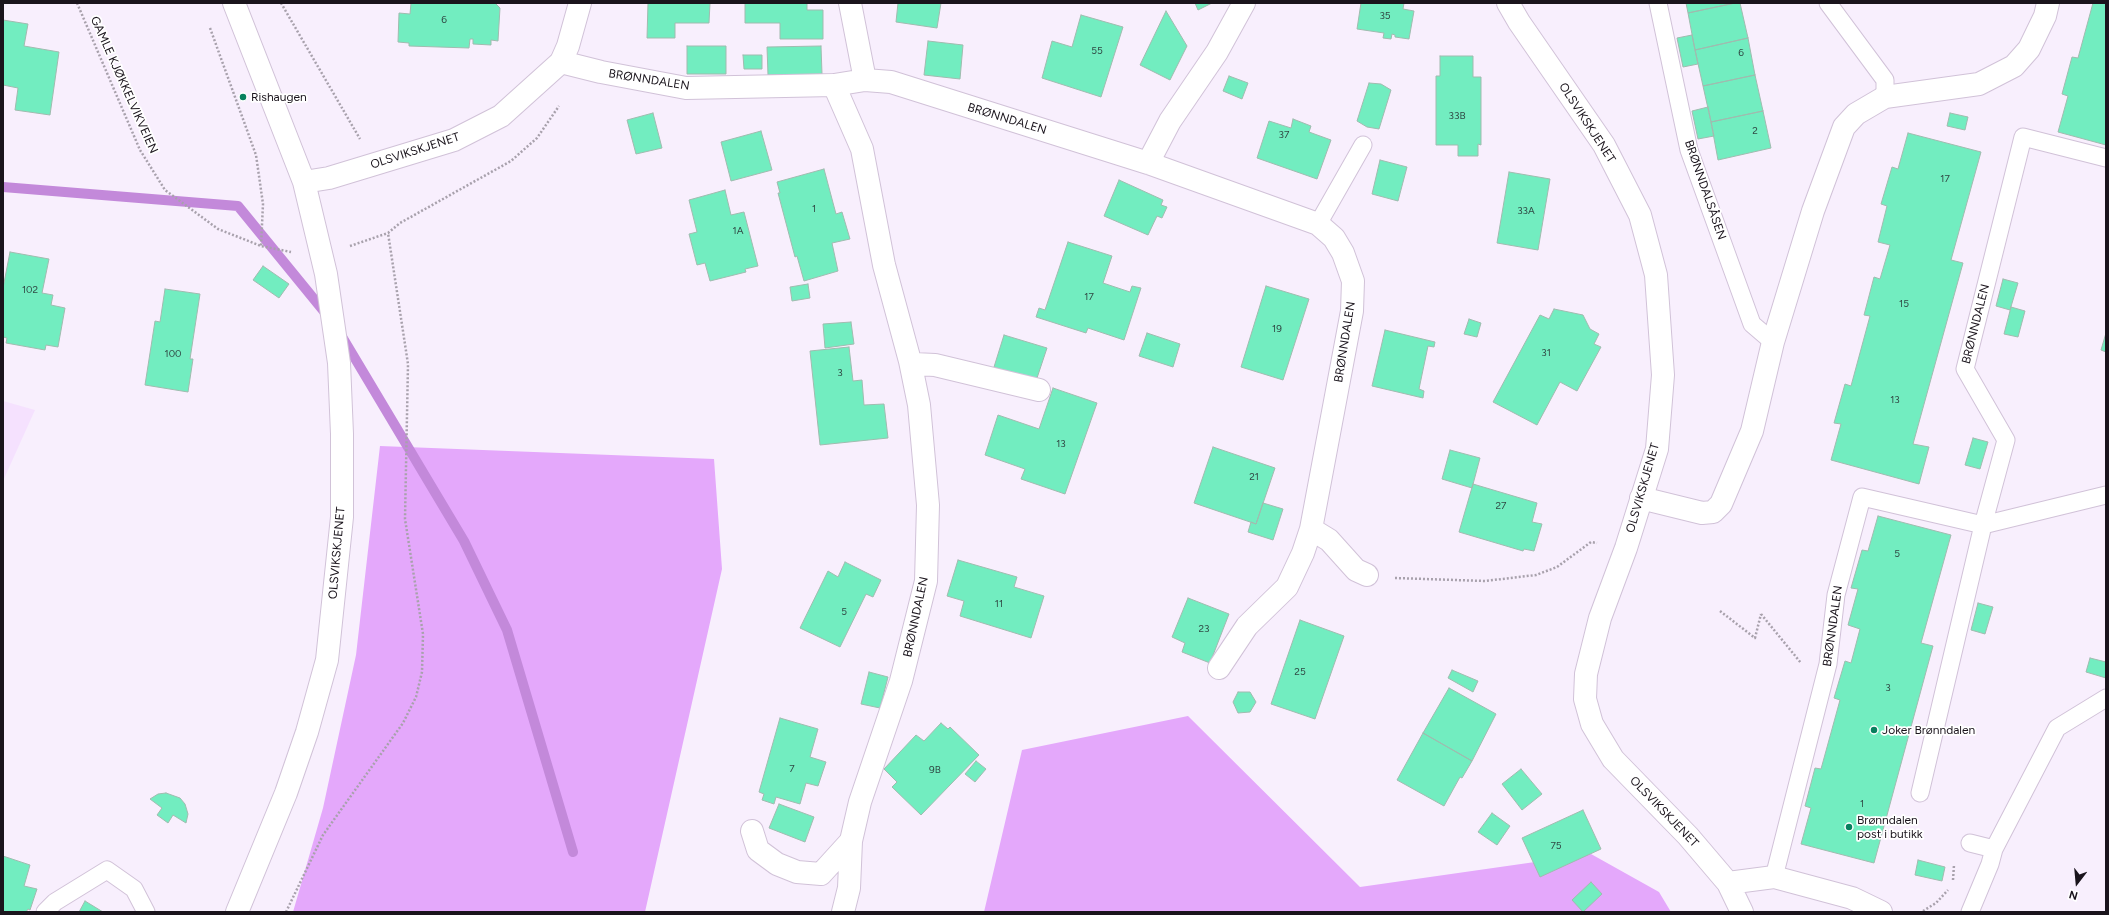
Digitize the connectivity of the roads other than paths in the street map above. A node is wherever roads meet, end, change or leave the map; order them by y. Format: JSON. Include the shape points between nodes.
{"nodes":[{"id":1,"x":234,"y":3,"type":"edge"},
{"id":2,"x":580,"y":3,"type":"edge"},
{"id":3,"x":850,"y":3,"type":"edge"},
{"id":4,"x":1244,"y":3,"type":"edge"},
{"id":5,"x":1508,"y":3,"type":"edge"},
{"id":6,"x":1658,"y":3,"type":"edge"},
{"id":7,"x":1828,"y":3,"type":"edge"},
{"id":8,"x":2048,"y":3,"type":"edge"},
{"id":9,"x":562,"y":62,"type":"junction"},
{"id":10,"x":865,"y":80,"type":"junction"},
{"id":11,"x":834,"y":85,"type":"junction"},
{"id":12,"x":1885,"y":97,"type":"junction"},
{"id":13,"x":1363,"y":145,"type":"dead end"},
{"id":14,"x":2106,"y":158,"type":"edge"},
{"id":15,"x":1148,"y":163,"type":"junction"},
{"id":16,"x":304,"y":182,"type":"junction"},
{"id":17,"x":1318,"y":224,"type":"junction"},
{"id":18,"x":1773,"y":342,"type":"junction"},
{"id":19,"x":910,"y":361,"type":"junction"},
{"id":20,"x":1039,"y":390,"type":"dead end"},
{"id":21,"x":2106,"y":495,"type":"edge"},
{"id":22,"x":1641,"y":498,"type":"junction"},
{"id":23,"x":1983,"y":525,"type":"junction"},
{"id":24,"x":1311,"y":529,"type":"junction"},
{"id":25,"x":1367,"y":575,"type":"road end"},
{"id":26,"x":1219,"y":668,"type":"dead end"},
{"id":27,"x":2106,"y":698,"type":"edge"},
{"id":28,"x":1920,"y":793,"type":"dead end"},
{"id":29,"x":752,"y":831,"type":"dead end"},
{"id":30,"x":851,"y":841,"type":"junction"},
{"id":31,"x":1970,"y":843,"type":"dead end"},
{"id":32,"x":1994,"y":849,"type":"junction"},
{"id":33,"x":1774,"y":877,"type":"junction"},
{"id":34,"x":1728,"y":883,"type":"junction"},
{"id":35,"x":45,"y":912,"type":"edge"},
{"id":36,"x":146,"y":912,"type":"edge"},
{"id":37,"x":237,"y":912,"type":"edge"},
{"id":38,"x":843,"y":912,"type":"edge"},
{"id":39,"x":1742,"y":912,"type":"edge"},
{"id":40,"x":1880,"y":912,"type":"edge"},
{"id":41,"x":1970,"y":912,"type":"edge"}],
"edges":[{"from":1,"to":16,"type":"street","name":"OLSVIKSKJENET"},
{"from":2,"to":9,"type":"street","name":"OLSVIKSKJENET"},
{"from":3,"to":10,"type":"street"},
{"from":4,"to":15,"type":"street","via":[[1217,52],[1170,121]]},
{"from":5,"to":22,"type":"street","name":"OLSVIKSKJENET","via":[[1604,144],[1640,215],[1651,248],[1656,275],[1663,375],[1657,449]]},
{"from":6,"to":18,"type":"lane","name":"BRØNNDALSÅSEN","via":[[1689,150],[1752,324]]},
{"from":7,"to":12,"type":"lane","via":[[1885,80]]},
{"from":8,"to":12,"type":"street","via":[[2029,49],[2014,66],[1978,84]]},
{"from":9,"to":11,"type":"street","name":"BRØNNDALEN","via":[[686,88]]},
{"from":9,"to":16,"type":"street","name":"OLSVIKSKJENET","via":[[501,116],[454,140],[329,178]]},
{"from":10,"to":11,"type":"street","name":"BRØNNDALEN"},
{"from":10,"to":15,"type":"street","name":"BRØNNDALEN","via":[[891,82]]},
{"from":11,"to":19,"type":"street","name":"BRØNNDALEN","via":[[862,149],[884,265]]},
{"from":12,"to":18,"type":"street","via":[[1856,114],[1844,127],[1813,210]]},
{"from":13,"to":17,"type":"lane"},
{"from":14,"to":23,"type":"lane","name":"BRØNNDALEN","via":[[2023,136],[1965,369],[2006,440]]},
{"from":15,"to":17,"type":"street","name":"BRØNNDALEN"},
{"from":16,"to":37,"type":"street","name":"OLSVIKSKJENET","via":[[326,274],[339,363],[342,517],[327,660],[307,732],[286,793]]},
{"from":17,"to":24,"type":"street","name":"BRØNNDALEN","via":[[1334,238],[1343,253],[1353,281],[1352,311]]},
{"from":18,"to":22,"type":"street","via":[[1752,431],[1721,504],[1713,512],[1702,513]]},
{"from":19,"to":20,"type":"street","via":[[914,364],[935,365]]},
{"from":19,"to":30,"type":"street","name":"BRØNNDALEN","via":[[919,405],[928,505],[926,581],[901,681],[860,802]]},
{"from":21,"to":23,"type":"lane","name":"BRØNNDALEN"},
{"from":22,"to":34,"type":"street","name":"OLSVIKSKJENET","via":[[1600,618],[1586,674],[1586,699],[1592,724],[1614,759],[1688,836]]},
{"from":23,"to":28,"type":"lane","name":"BRØNNDALEN"},
{"from":23,"to":33,"type":"lane","name":"BRØNNDALEN","via":[[1862,497],[1836,595],[1828,664]]},
{"from":24,"to":25,"type":"street","via":[[1328,540],[1356,570]]},
{"from":24,"to":26,"type":"street","name":"BRØNNDALEN","via":[[1287,587],[1248,626]]},
{"from":27,"to":32,"type":"lane","via":[[2057,728]]},
{"from":29,"to":30,"type":"street","via":[[758,850],[777,864],[797,872],[820,874]]},
{"from":30,"to":38,"type":"street","name":"BRØNNDALEN","via":[[849,888]]},
{"from":31,"to":32,"type":"lane"},
{"from":32,"to":41,"type":"lane"},
{"from":33,"to":34,"type":"street"},
{"from":33,"to":40,"type":"street","via":[[1852,898]]},
{"from":34,"to":39,"type":"street","name":"OLSVIKSKJENET"},
{"from":35,"to":36,"type":"lane","via":[[55,902],[107,870],[134,889]]}]}
